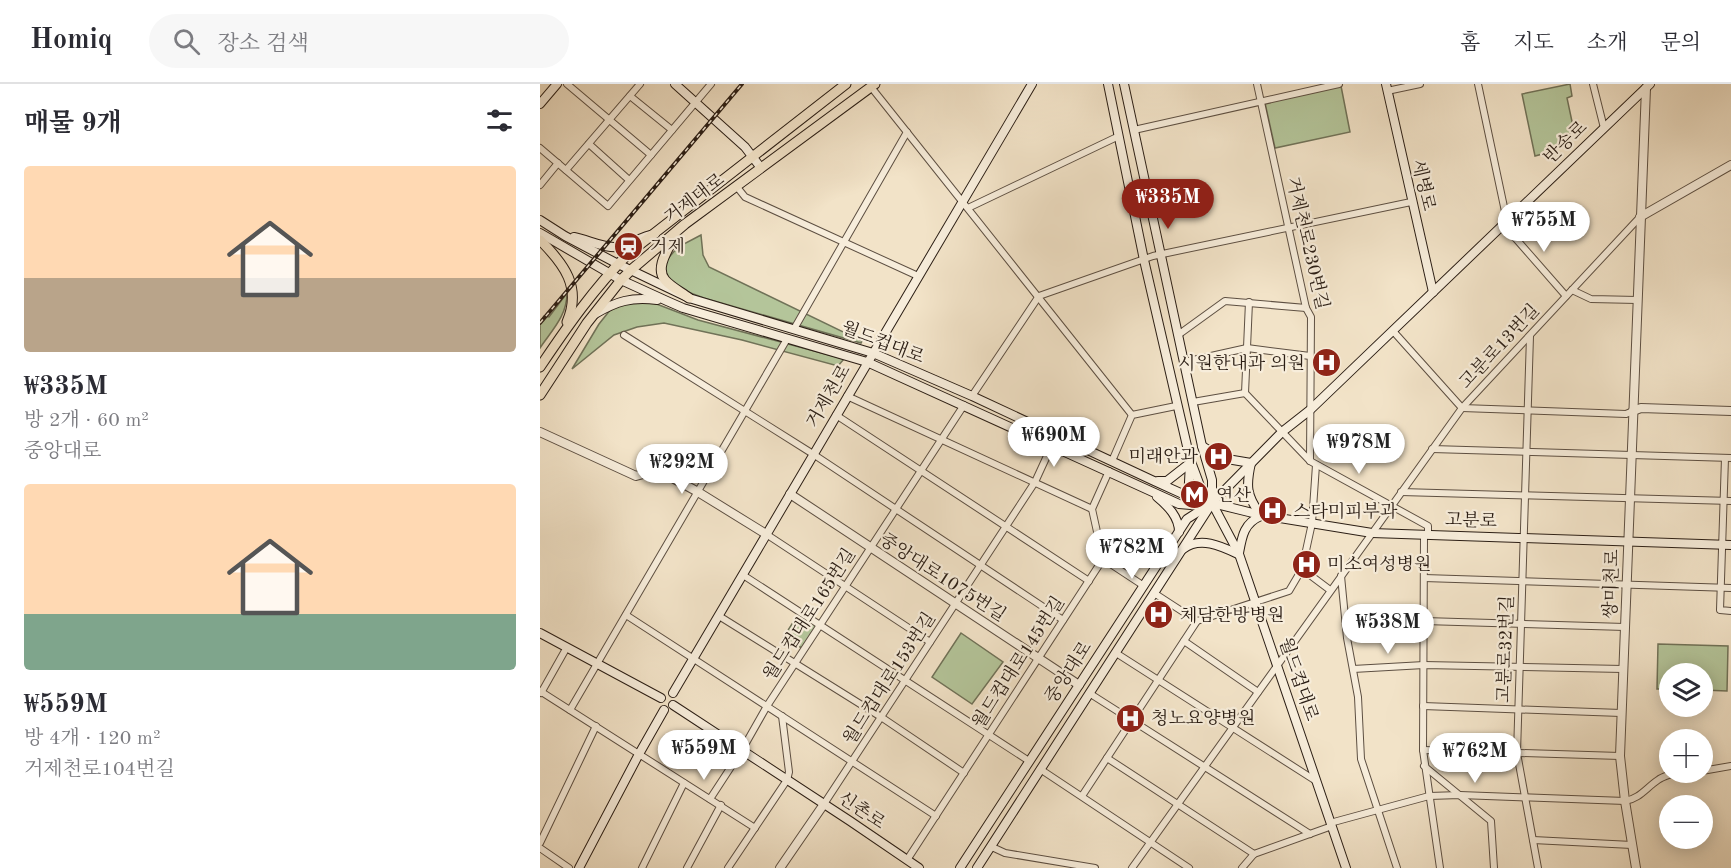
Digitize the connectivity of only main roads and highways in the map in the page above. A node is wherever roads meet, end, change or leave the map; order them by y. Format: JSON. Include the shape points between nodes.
{"nodes":[{"id":1,"x":557,"y":84,"type":"edge"},
{"id":2,"x":675,"y":84,"type":"edge"},
{"id":3,"x":846,"y":84,"type":"edge"},
{"id":4,"x":1032,"y":84,"type":"edge"},
{"id":5,"x":1108,"y":84,"type":"edge"},
{"id":6,"x":1124,"y":84,"type":"edge"},
{"id":7,"x":873,"y":85,"type":"edge"},
{"id":8,"x":1648,"y":86,"type":"edge"},
{"id":9,"x":1386,"y":88,"type":"edge"},
{"id":10,"x":540,"y":104,"type":"edge"},
{"id":11,"x":753,"y":156,"type":"junction"},
{"id":12,"x":761,"y":168,"type":"junction"},
{"id":13,"x":540,"y":220,"type":"edge"},
{"id":14,"x":677,"y":231,"type":"junction"},
{"id":15,"x":540,"y":233,"type":"edge"},
{"id":16,"x":656,"y":234,"type":"junction"},
{"id":17,"x":565,"y":236,"type":"junction"},
{"id":18,"x":540,"y":240,"type":"edge"},
{"id":19,"x":618,"y":264,"type":"junction"},
{"id":20,"x":631,"y":270,"type":"junction"},
{"id":21,"x":608,"y":273,"type":"junction"},
{"id":22,"x":621,"y":280,"type":"junction"},
{"id":23,"x":1433,"y":292,"type":"junction"},
{"id":24,"x":689,"y":298,"type":"junction"},
{"id":25,"x":667,"y":301,"type":"junction"},
{"id":26,"x":592,"y":316,"type":"junction"},
{"id":27,"x":558,"y":341,"type":"junction"},
{"id":28,"x":873,"y":353,"type":"junction"},
{"id":29,"x":867,"y":362,"type":"junction"},
{"id":30,"x":540,"y":367,"type":"edge"},
{"id":31,"x":540,"y":395,"type":"edge"},
{"id":32,"x":1202,"y":446,"type":"junction"},
{"id":33,"x":1190,"y":461,"type":"junction"},
{"id":34,"x":1251,"y":463,"type":"junction"},
{"id":35,"x":1154,"y":481,"type":"junction"},
{"id":36,"x":1145,"y":487,"type":"junction"},
{"id":37,"x":1188,"y":500,"type":"junction"},
{"id":38,"x":1212,"y":503,"type":"junction"},
{"id":39,"x":1261,"y":515,"type":"junction"},
{"id":40,"x":1187,"y":519,"type":"junction"},
{"id":41,"x":1179,"y":532,"type":"junction"},
{"id":42,"x":1727,"y":545,"type":"edge"},
{"id":43,"x":1179,"y":553,"type":"junction"},
{"id":44,"x":1239,"y":554,"type":"junction"},
{"id":45,"x":540,"y":633,"type":"edge"},
{"id":46,"x":673,"y":693,"type":"junction"},
{"id":47,"x":662,"y":698,"type":"junction"},
{"id":48,"x":673,"y":705,"type":"junction"},
{"id":49,"x":664,"y":710,"type":"junction"},
{"id":50,"x":579,"y":868,"type":"edge"},
{"id":51,"x":919,"y":868,"type":"edge"},
{"id":52,"x":960,"y":868,"type":"edge"},
{"id":53,"x":977,"y":868,"type":"edge"},
{"id":54,"x":1346,"y":868,"type":"edge"}],
"edges":[{"from":1,"to":10,"type":"main road"},
{"from":2,"to":11,"type":"main road"},
{"from":3,"to":11,"type":"main road","name":"거제대로"},
{"from":4,"to":28,"type":"main road","name":"거제천로","via":[[966,204]]},
{"from":5,"to":33,"type":"main road"},
{"from":6,"to":32,"type":"main road","via":[[1156,256]]},
{"from":7,"to":12,"type":"main road","name":"거제대로"},
{"from":8,"to":23,"type":"main road","name":"반송로"},
{"from":9,"to":23,"type":"main road","name":"세병로"},
{"from":11,"to":12,"type":"main road"},
{"from":11,"to":16,"type":"main road","name":"거제대로"},
{"from":12,"to":14,"type":"main road","name":"거제대로"},
{"from":13,"to":17,"type":"main road","name":"월드컵대로"},
{"from":14,"to":20,"type":"main road","name":"거제대로"},
{"from":14,"to":24,"type":"main road","via":[[662,261],[662,275]]},
{"from":15,"to":21,"type":"main road","name":"월드컵대로"},
{"from":16,"to":17,"type":"main road","via":[[644,235],[622,247]]},
{"from":16,"to":19,"type":"main road","name":"거제대로"},
{"from":17,"to":19,"type":"main road","name":"월드컵대로"},
{"from":18,"to":27,"type":"main road","via":[[561,263],[571,283],[570,312]]},
{"from":19,"to":20,"type":"main road","name":"월드컵대로"},
{"from":19,"to":21,"type":"main road","name":"거제대로"},
{"from":20,"to":22,"type":"main road","name":"거제대로"},
{"from":20,"to":24,"type":"main road","name":"월드컵대로"},
{"from":21,"to":22,"type":"main road","name":"월드컵대로"},
{"from":21,"to":27,"type":"main road","name":"거제대로"},
{"from":22,"to":25,"type":"main road","name":"월드컵대로"},
{"from":22,"to":26,"type":"main road","name":"거제대로"},
{"from":23,"to":34,"type":"main road","name":"반송로"},
{"from":24,"to":28,"type":"main road","name":"월드컵대로"},
{"from":25,"to":26,"type":"main road","via":[[631,300],[612,304]]},
{"from":25,"to":29,"type":"main road","name":"월드컵대로"},
{"from":26,"to":31,"type":"main road","name":"거제대로"},
{"from":27,"to":30,"type":"main road","name":"거제대로"},
{"from":28,"to":29,"type":"main road","name":"거제천로"},
{"from":28,"to":35,"type":"main road","name":"월드컵대로"},
{"from":29,"to":36,"type":"main road","name":"월드컵대로"},
{"from":29,"to":46,"type":"main road","name":"거제천로"},
{"from":32,"to":34,"type":"main road","via":[[1221,458]]},
{"from":32,"to":38,"type":"main road","via":[[1212,480]]},
{"from":33,"to":35,"type":"main road","via":[[1167,481]]},
{"from":33,"to":37,"type":"main road"},
{"from":33,"to":38,"type":"main road"},
{"from":34,"to":38,"type":"main road","name":"반송로"},
{"from":34,"to":39,"type":"main road","via":[[1249,496]]},
{"from":35,"to":37,"type":"main road","name":"월드컵대로"},
{"from":36,"to":37,"type":"main road","name":"월드컵대로","via":[[1179,504]]},
{"from":36,"to":41,"type":"main road","via":[[1168,507],[1178,522]]},
{"from":37,"to":38,"type":"main road","name":"월드컵대로"},
{"from":37,"to":40,"type":"main road"},
{"from":38,"to":39,"type":"main road","name":"고분로"},
{"from":38,"to":40,"type":"main road","name":"중앙대로"},
{"from":38,"to":43,"type":"main road","name":"중앙대로"},
{"from":38,"to":44,"type":"main road","name":"월드컵대로"},
{"from":39,"to":42,"type":"main road","name":"고분로","via":[[1372,533]]},
{"from":39,"to":44,"type":"main road","via":[[1247,524]]},
{"from":40,"to":41,"type":"main road","name":"중앙대로"},
{"from":41,"to":52,"type":"main road","name":"중앙대로"},
{"from":43,"to":44,"type":"main road","via":[[1190,544],[1202,543]]},
{"from":43,"to":53,"type":"main road","name":"중앙대로"},
{"from":44,"to":54,"type":"main road","name":"월드컵대로"},
{"from":45,"to":47,"type":"main road"},
{"from":46,"to":47,"type":"main road"},
{"from":46,"to":48,"type":"main road"},
{"from":47,"to":49,"type":"main road"},
{"from":48,"to":49,"type":"main road"},
{"from":48,"to":51,"type":"main road","name":"신촌로"},
{"from":49,"to":50,"type":"main road"}]}
